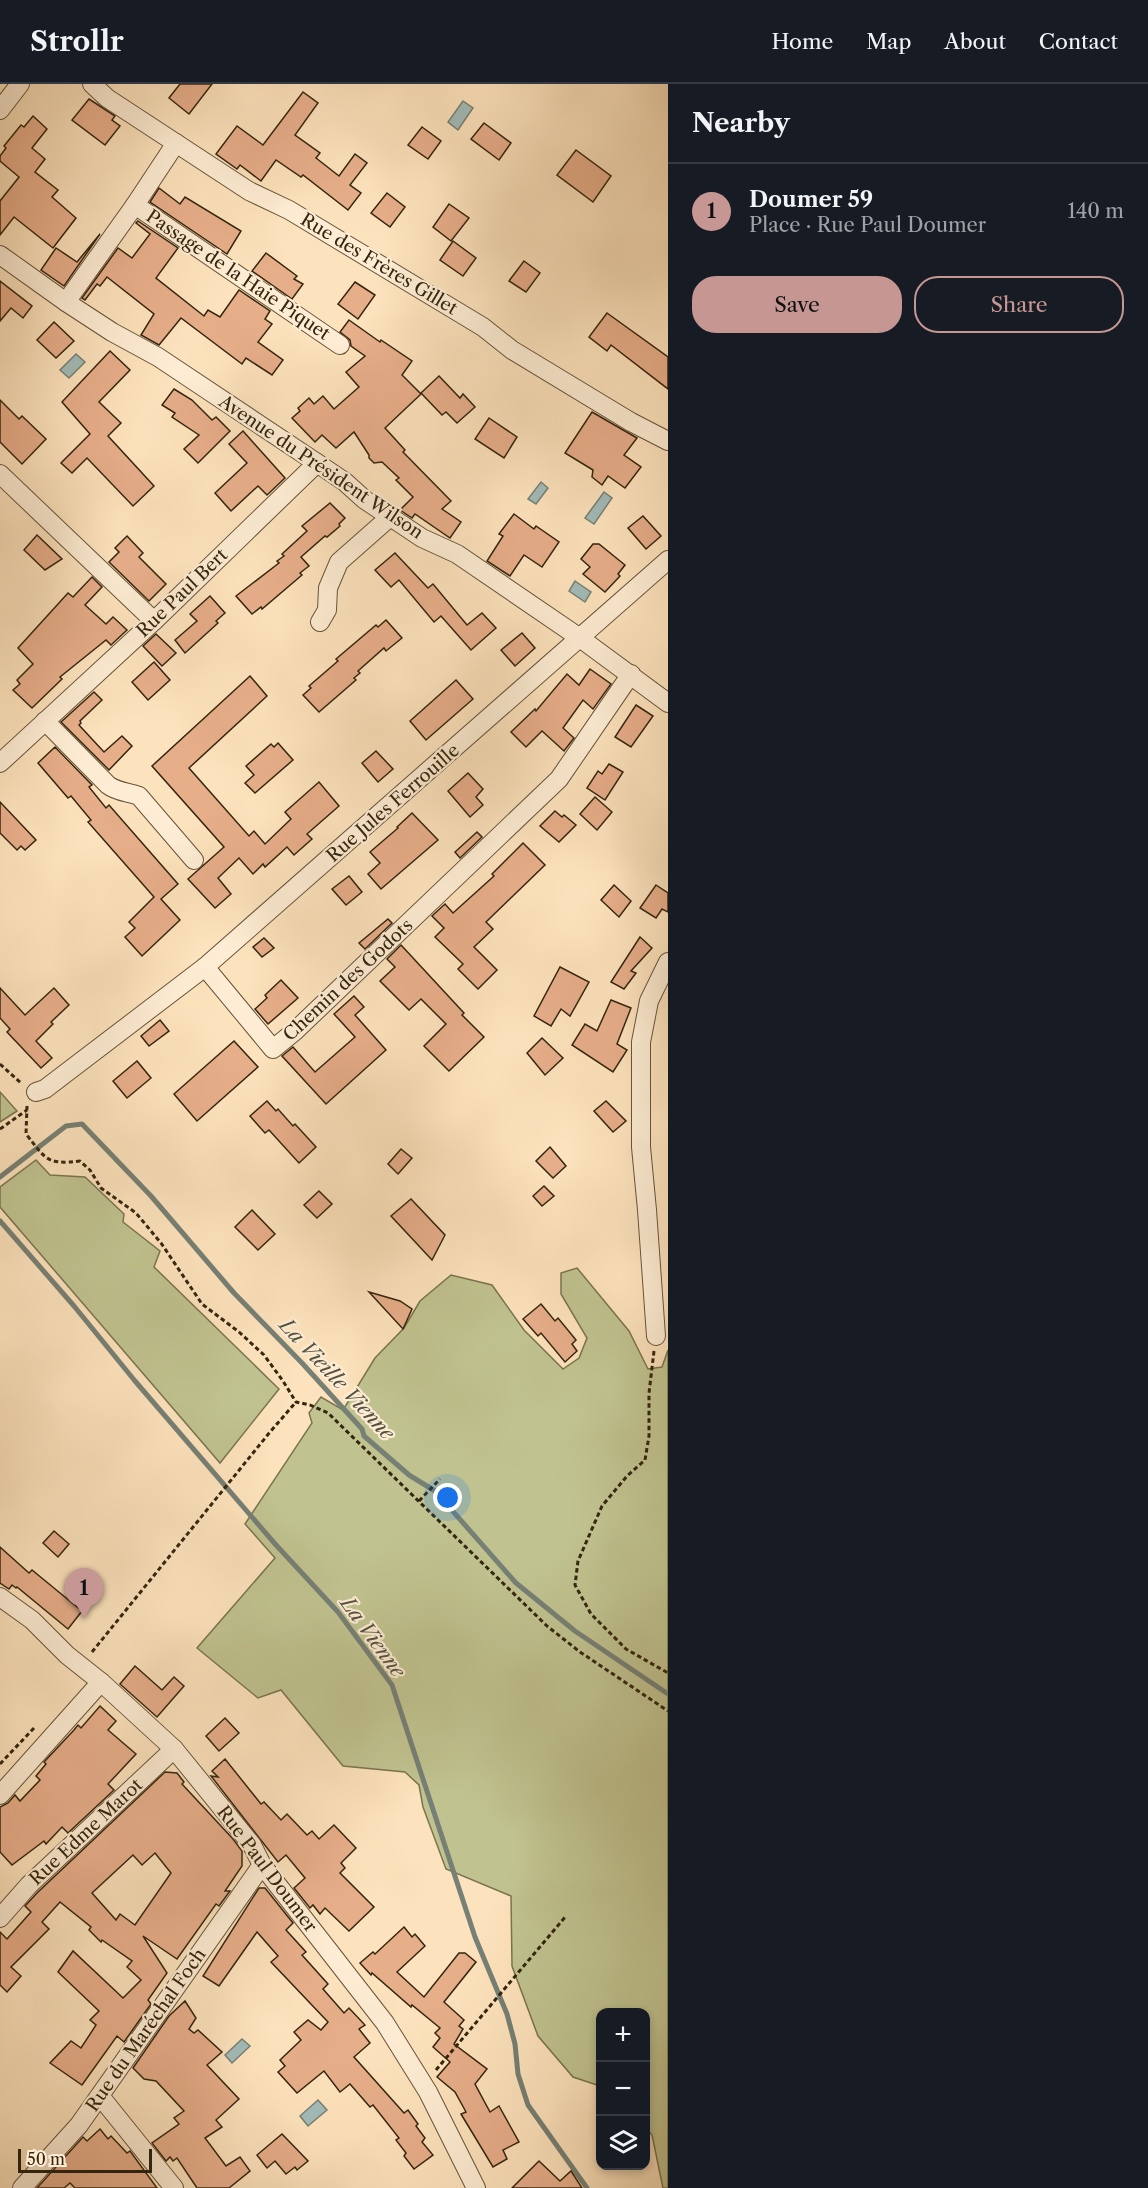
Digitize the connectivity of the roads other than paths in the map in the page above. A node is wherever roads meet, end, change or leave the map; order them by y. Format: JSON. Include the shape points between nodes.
{"nodes":[{"id":1,"x":20,"y":84,"type":"edge"},
{"id":2,"x":92,"y":84,"type":"edge"},
{"id":3,"x":0,"y":110,"type":"edge"},
{"id":4,"x":176,"y":143,"type":"junction"},
{"id":5,"x":135,"y":205,"type":"junction"},
{"id":6,"x":2,"y":259,"type":"edge"},
{"id":7,"x":66,"y":302,"type":"junction"},
{"id":8,"x":340,"y":345,"type":"dead end"},
{"id":9,"x":668,"y":441,"type":"edge"},
{"id":10,"x":317,"y":463,"type":"junction"},
{"id":11,"x":0,"y":474,"type":"edge"},
{"id":12,"x":390,"y":517,"type":"junction"},
{"id":13,"x":668,"y":560,"type":"edge"},
{"id":14,"x":154,"y":621,"type":"junction"},
{"id":15,"x":320,"y":622,"type":"dead end"},
{"id":16,"x":580,"y":638,"type":"junction"},
{"id":17,"x":631,"y":674,"type":"junction"},
{"id":18,"x":668,"y":703,"type":"edge"},
{"id":19,"x":45,"y":721,"type":"junction"},
{"id":20,"x":0,"y":763,"type":"edge"},
{"id":21,"x":194,"y":860,"type":"dead end"},
{"id":22,"x":668,"y":962,"type":"edge"},
{"id":23,"x":205,"y":967,"type":"junction"},
{"id":24,"x":36,"y":1092,"type":"dead end"},
{"id":25,"x":656,"y":1336,"type":"road end"},
{"id":26,"x":0,"y":1597,"type":"edge"},
{"id":27,"x":101,"y":1682,"type":"junction"},
{"id":28,"x":174,"y":1749,"type":"junction"},
{"id":29,"x":0,"y":1795,"type":"edge"},
{"id":30,"x":262,"y":1865,"type":"junction"},
{"id":31,"x":0,"y":1918,"type":"edge"},
{"id":32,"x":100,"y":2096,"type":"junction"},
{"id":33,"x":22,"y":2188,"type":"edge"},
{"id":34,"x":174,"y":2188,"type":"edge"},
{"id":35,"x":476,"y":2188,"type":"edge"}],
"edges":[{"from":1,"to":3,"type":"street"},
{"from":2,"to":4,"type":"street","name":"Rue des Frères Gillet"},
{"from":4,"to":5,"type":"street","name":"Passage de la Haie Piquet"},
{"from":4,"to":9,"type":"street","name":"Rue des Frères Gillet","via":[[249,191],[289,210],[483,327],[512,350]]},
{"from":5,"to":7,"type":"street","name":"Passage de la Haie Piquet"},
{"from":5,"to":8,"type":"street","name":"Passage de la Haie Piquet"},
{"from":6,"to":7,"type":"street","name":"Avenue du Président Wilson"},
{"from":7,"to":10,"type":"street","name":"Avenue du Président Wilson","via":[[158,357]]},
{"from":10,"to":12,"type":"street","name":"Avenue du Président Wilson"},
{"from":10,"to":14,"type":"street","name":"Rue Paul Bert"},
{"from":11,"to":14,"type":"street"},
{"from":12,"to":15,"type":"street","via":[[339,562],[328,588],[327,610]]},
{"from":12,"to":16,"type":"street","name":"Avenue du Président Wilson","via":[[457,554]]},
{"from":13,"to":16,"type":"street","name":"Rue Jules Ferrouille"},
{"from":14,"to":19,"type":"street","name":"Rue Paul Bert"},
{"from":16,"to":17,"type":"street","name":"Avenue du Président Wilson"},
{"from":16,"to":23,"type":"street","name":"Rue Jules Ferrouille"},
{"from":17,"to":18,"type":"street","name":"Avenue du Président Wilson"},
{"from":17,"to":23,"type":"street","name":"Chemin des Godots","via":[[559,779],[273,1049]]},
{"from":19,"to":20,"type":"street","name":"Rue Paul Bert"},
{"from":19,"to":21,"type":"street","via":[[108,785],[139,796]]},
{"from":22,"to":25,"type":"street","via":[[649,1001],[641,1042],[641,1147]]},
{"from":23,"to":24,"type":"street"},
{"from":26,"to":27,"type":"street","name":"Rue Paul Doumer","via":[[32,1620],[67,1655],[85,1662]]},
{"from":27,"to":28,"type":"street","name":"Rue Paul Doumer"},
{"from":27,"to":29,"type":"street"},
{"from":28,"to":30,"type":"street","name":"Rue Paul Doumer","via":[[252,1845]]},
{"from":28,"to":31,"type":"street","name":"Rue Edme Marot"},
{"from":30,"to":32,"type":"street","name":"Rue du Maréchal Foch"},
{"from":30,"to":35,"type":"street","name":"Rue Paul Doumer","via":[[385,2023],[423,2085]]},
{"from":32,"to":33,"type":"street","name":"Rue du Maréchal Foch","via":[[79,2126]]},
{"from":32,"to":34,"type":"street"}]}
